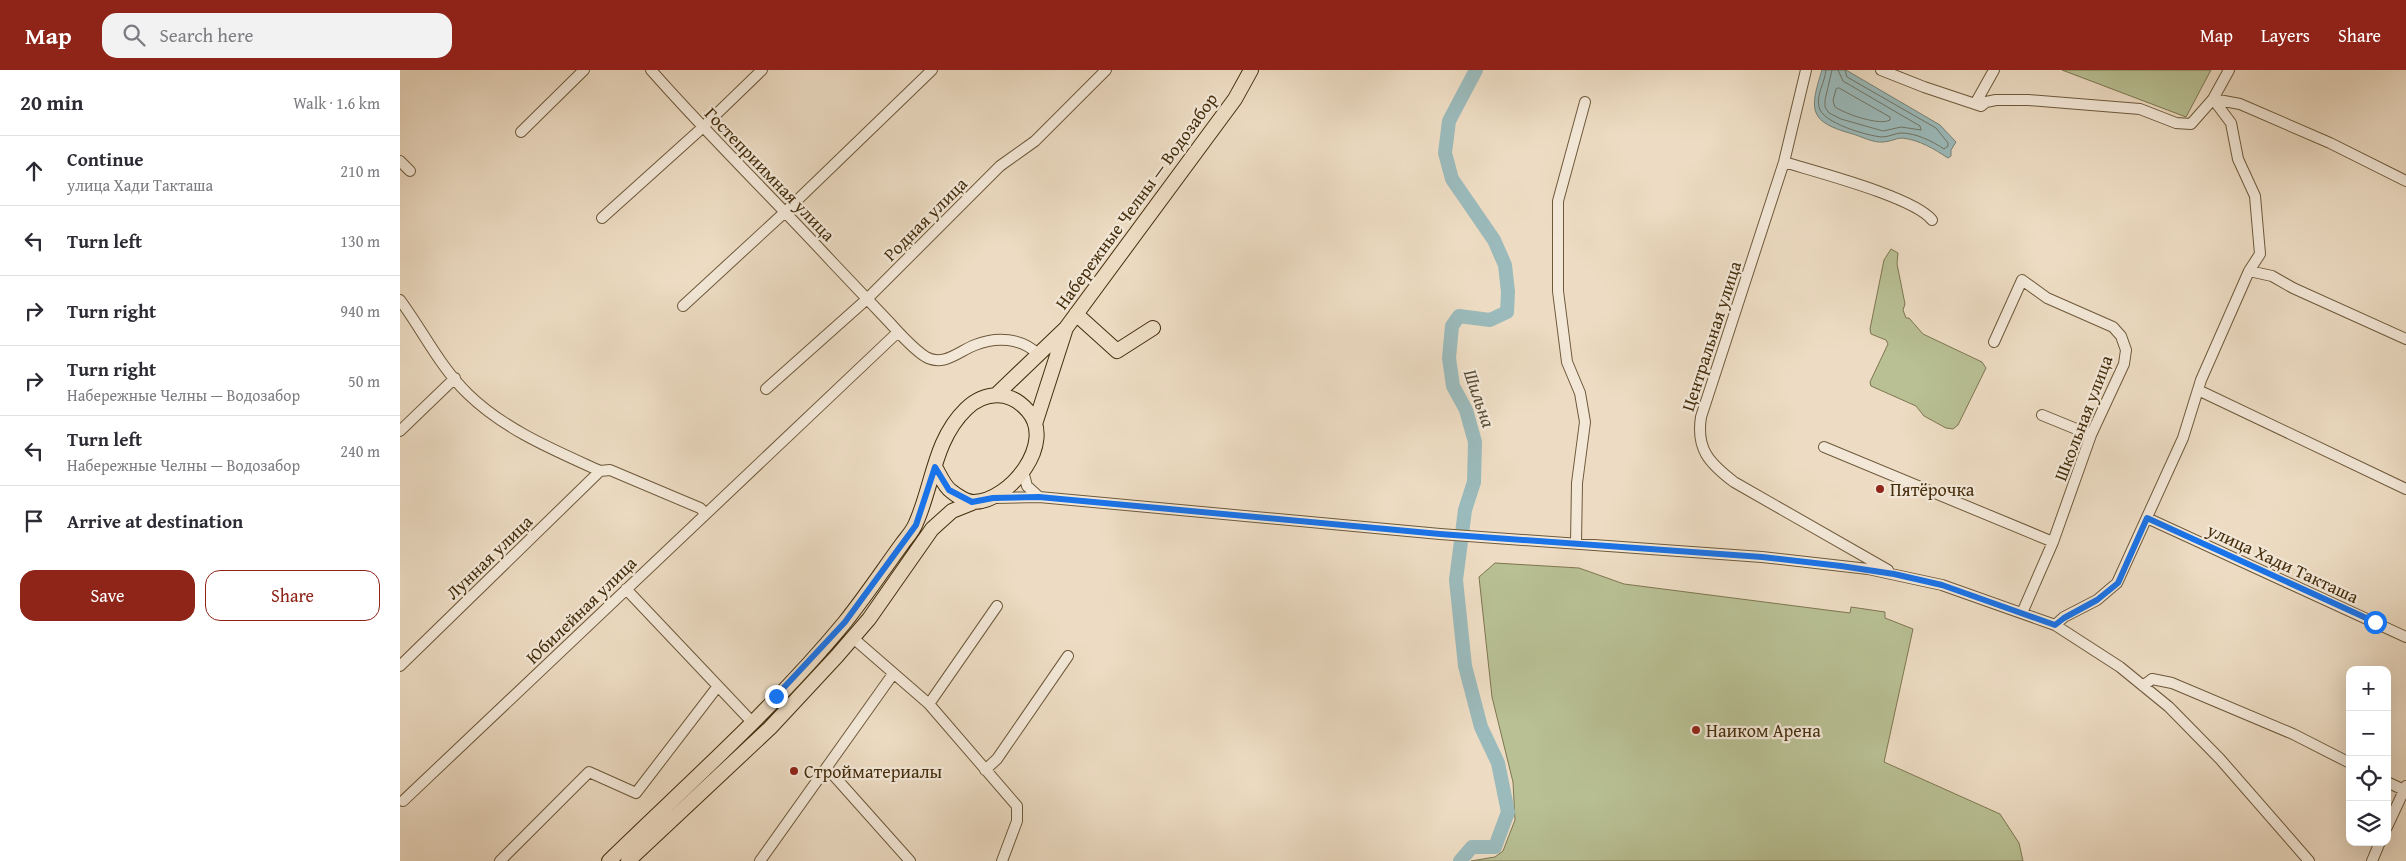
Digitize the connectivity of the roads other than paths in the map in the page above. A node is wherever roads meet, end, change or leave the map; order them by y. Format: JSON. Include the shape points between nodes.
{"nodes":[{"id":1,"x":584,"y":70,"type":"edge"},
{"id":2,"x":651,"y":70,"type":"edge"},
{"id":3,"x":762,"y":70,"type":"edge"},
{"id":4,"x":932,"y":70,"type":"edge"},
{"id":5,"x":1106,"y":70,"type":"edge"},
{"id":6,"x":1251,"y":70,"type":"edge"},
{"id":7,"x":1806,"y":70,"type":"edge"},
{"id":8,"x":1881,"y":70,"type":"edge"},
{"id":9,"x":1994,"y":70,"type":"edge"},
{"id":10,"x":2229,"y":70,"type":"edge"},
{"id":11,"x":2213,"y":100,"type":"junction"},
{"id":12,"x":1585,"y":102,"type":"dead end"},
{"id":13,"x":1975,"y":104,"type":"junction"},
{"id":14,"x":702,"y":128,"type":"junction"},
{"id":15,"x":521,"y":132,"type":"dead end"},
{"id":16,"x":400,"y":161,"type":"edge"},
{"id":17,"x":1784,"y":162,"type":"junction"},
{"id":18,"x":410,"y":171,"type":"dead end"},
{"id":19,"x":2406,"y":181,"type":"edge"},
{"id":20,"x":785,"y":212,"type":"junction"},
{"id":21,"x":602,"y":218,"type":"dead end"},
{"id":22,"x":1932,"y":220,"type":"dead end"},
{"id":23,"x":2249,"y":271,"type":"junction"},
{"id":24,"x":867,"y":299,"type":"junction"},
{"id":25,"x":400,"y":300,"type":"edge"},
{"id":26,"x":683,"y":306,"type":"dead end"},
{"id":27,"x":1076,"y":314,"type":"junction"},
{"id":28,"x":1066,"y":328,"type":"junction"},
{"id":29,"x":1153,"y":328,"type":"dead end"},
{"id":30,"x":898,"y":332,"type":"junction"},
{"id":31,"x":2406,"y":339,"type":"edge"},
{"id":32,"x":1994,"y":342,"type":"dead end"},
{"id":33,"x":1038,"y":354,"type":"junction"},
{"id":34,"x":455,"y":378,"type":"junction"},
{"id":35,"x":766,"y":389,"type":"dead end"},
{"id":36,"x":2198,"y":390,"type":"junction"},
{"id":37,"x":997,"y":394,"type":"junction"},
{"id":38,"x":2042,"y":415,"type":"dead end"},
{"id":39,"x":1034,"y":424,"type":"junction"},
{"id":40,"x":400,"y":431,"type":"edge"},
{"id":41,"x":2091,"y":435,"type":"junction"},
{"id":42,"x":1824,"y":447,"type":"dead end"},
{"id":43,"x":935,"y":467,"type":"junction"},
{"id":44,"x":600,"y":470,"type":"junction"},
{"id":45,"x":1023,"y":472,"type":"junction"},
{"id":46,"x":2406,"y":489,"type":"edge"},
{"id":47,"x":1039,"y":497,"type":"junction"},
{"id":48,"x":993,"y":498,"type":"junction"},
{"id":49,"x":972,"y":502,"type":"junction"},
{"id":50,"x":706,"y":513,"type":"junction"},
{"id":51,"x":2147,"y":518,"type":"junction"},
{"id":52,"x":2053,"y":542,"type":"junction"},
{"id":53,"x":1576,"y":543,"type":"junction"},
{"id":54,"x":1847,"y":547,"type":"junction"},
{"id":55,"x":1841,"y":566,"type":"junction"},
{"id":56,"x":1894,"y":574,"type":"junction"},
{"id":57,"x":626,"y":589,"type":"junction"},
{"id":58,"x":997,"y":606,"type":"dead end"},
{"id":59,"x":2022,"y":613,"type":"junction"},
{"id":60,"x":2055,"y":625,"type":"junction"},
{"id":61,"x":2406,"y":637,"type":"edge"},
{"id":62,"x":852,"y":638,"type":"junction"},
{"id":63,"x":1068,"y":656,"type":"dead end"},
{"id":64,"x":400,"y":666,"type":"edge"},
{"id":65,"x":893,"y":674,"type":"junction"},
{"id":66,"x":718,"y":686,"type":"junction"},
{"id":67,"x":2142,"y":686,"type":"junction"},
{"id":68,"x":929,"y":704,"type":"junction"},
{"id":69,"x":752,"y":722,"type":"junction"},
{"id":70,"x":2346,"y":761,"type":"edge"},
{"id":71,"x":827,"y":768,"type":"junction"},
{"id":72,"x":985,"y":770,"type":"junction"},
{"id":73,"x":2391,"y":784,"type":"edge"},
{"id":74,"x":2405,"y":789,"type":"edge"},
{"id":75,"x":402,"y":801,"type":"dead end"},
{"id":76,"x":2391,"y":819,"type":"edge"},
{"id":77,"x":2378,"y":846,"type":"edge"},
{"id":78,"x":500,"y":861,"type":"edge"},
{"id":79,"x":609,"y":861,"type":"edge"},
{"id":80,"x":628,"y":861,"type":"edge"},
{"id":81,"x":760,"y":861,"type":"edge"},
{"id":82,"x":910,"y":861,"type":"edge"},
{"id":83,"x":1002,"y":861,"type":"edge"},
{"id":84,"x":2309,"y":861,"type":"edge"},
{"id":85,"x":2372,"y":861,"type":"edge"}],
"edges":[{"from":1,"to":15,"type":"street"},
{"from":2,"to":14,"type":"street","name":"Гостеприимная улица"},
{"from":3,"to":14,"type":"street"},
{"from":4,"to":20,"type":"street"},
{"from":5,"to":24,"type":"street","name":"Родная улица","via":[[1035,141],[1000,166]]},
{"from":6,"to":27,"type":"main road","name":"Набережные Челны — Водозабор","via":[[1235,99]]},
{"from":7,"to":17,"type":"street","name":"Центральная улица"},
{"from":8,"to":13,"type":"street"},
{"from":9,"to":13,"type":"street"},
{"from":10,"to":11,"type":"street"},
{"from":11,"to":13,"type":"street","via":[[2191,124],[2176,123],[2130,108],[2028,100]]},
{"from":11,"to":19,"type":"street","via":[[2240,104]]},
{"from":11,"to":23,"type":"street","via":[[2231,123],[2238,159],[2255,196],[2260,254]]},
{"from":12,"to":53,"type":"street","via":[[1558,201],[1558,292],[1567,362],[1580,393],[1585,422],[1577,483]]},
{"from":14,"to":20,"type":"street","name":"Гостеприимная улица"},
{"from":14,"to":21,"type":"street"},
{"from":16,"to":18,"type":"street"},
{"from":17,"to":22,"type":"street","via":[[1876,191],[1921,209]]},
{"from":17,"to":54,"type":"street","name":"Центральная улица","via":[[1701,417],[1700,441],[1716,468],[1734,482]]},
{"from":20,"to":24,"type":"street","name":"Гостеприимная улица"},
{"from":20,"to":26,"type":"street"},
{"from":23,"to":31,"type":"street","via":[[2272,276]]},
{"from":23,"to":36,"type":"street"},
{"from":24,"to":30,"type":"street","name":"Гостеприимная улица"},
{"from":24,"to":35,"type":"street","name":"Родная улица"},
{"from":25,"to":34,"type":"street"},
{"from":27,"to":28,"type":"main road","name":"Набережные Челны — Водозабор"},
{"from":27,"to":29,"type":"main road","via":[[1117,351]]},
{"from":28,"to":33,"type":"main road","name":"Набережные Челны — Водозабор"},
{"from":28,"to":39,"type":"main road","name":"Набережные Челны — Водозабор"},
{"from":30,"to":33,"type":"street","name":"Гостеприимная улица","via":[[935,361],[957,356],[975,345],[1002,339],[1021,342]]},
{"from":30,"to":50,"type":"street","name":"Юбилейная улица"},
{"from":32,"to":41,"type":"street","name":"Школьная улица","via":[[2022,280],[2047,298],[2113,327],[2122,336],[2126,350],[2124,364]]},
{"from":33,"to":37,"type":"main road","name":"Набережные Челны — Водозабор"},
{"from":34,"to":40,"type":"street"},
{"from":34,"to":44,"type":"street","via":[[468,394],[516,431]]},
{"from":36,"to":46,"type":"street"},
{"from":36,"to":51,"type":"street","via":[[2183,438]]},
{"from":37,"to":39,"type":"main road","via":[[1014,400],[1029,412]]},
{"from":37,"to":43,"type":"main road","name":"Набережные Челны — Водозабор","via":[[980,399],[966,410],[939,450]]},
{"from":38,"to":41,"type":"street"},
{"from":39,"to":45,"type":"main road","name":"Набережные Челны — Водозабор","via":[[1037,430],[1034,451]]},
{"from":41,"to":52,"type":"street","name":"Школьная улица"},
{"from":42,"to":52,"type":"street"},
{"from":43,"to":49,"type":"main road","via":[[949,490]]},
{"from":43,"to":69,"type":"main road","name":"Набережные Челны — Водозабор","via":[[916,525],[845,622]]},
{"from":44,"to":50,"type":"street","via":[[610,470]]},
{"from":44,"to":64,"type":"street","name":"Лунная улица"},
{"from":45,"to":47,"type":"street","via":[[1027,486]]},
{"from":45,"to":48,"type":"main road","name":"Набережные Челны — Водозабор","via":[[1009,489]]},
{"from":47,"to":48,"type":"street"},
{"from":47,"to":53,"type":"street","via":[[1440,534]]},
{"from":48,"to":49,"type":"main road","name":"Набережные Челны — Водозабор"},
{"from":49,"to":62,"type":"main road","name":"Набережные Челны — Водозабор","via":[[952,512],[932,529],[870,619]]},
{"from":50,"to":57,"type":"street","name":"Юбилейная улица"},
{"from":51,"to":60,"type":"street","via":[[2118,583]]},
{"from":51,"to":61,"type":"street","name":"улица Хади Такташа"},
{"from":52,"to":59,"type":"street","name":"Школьная улица"},
{"from":53,"to":55,"type":"street"},
{"from":54,"to":55,"type":"street","via":[[1849,558]]},
{"from":54,"to":56,"type":"street","name":"Центральная улица"},
{"from":55,"to":56,"type":"street"},
{"from":56,"to":59,"type":"street","via":[[1942,585]]},
{"from":57,"to":66,"type":"street"},
{"from":57,"to":75,"type":"street","name":"Юбилейная улица"},
{"from":58,"to":68,"type":"street"},
{"from":59,"to":60,"type":"street"},
{"from":60,"to":67,"type":"street"},
{"from":62,"to":65,"type":"street"},
{"from":62,"to":80,"type":"main road","name":"Набережные Челны — Водозабор","via":[[770,728]]},
{"from":63,"to":72,"type":"street","via":[[997,758]]},
{"from":65,"to":68,"type":"street"},
{"from":65,"to":71,"type":"street"},
{"from":66,"to":69,"type":"street"},
{"from":66,"to":78,"type":"street","via":[[636,793],[589,772]]},
{"from":67,"to":70,"type":"street","via":[[2152,678],[2172,683],[2293,734]]},
{"from":67,"to":84,"type":"street","via":[[2169,707],[2220,759]]},
{"from":68,"to":72,"type":"street"},
{"from":69,"to":79,"type":"main road","name":"Набережные Челны — Водозабор"},
{"from":71,"to":81,"type":"street"},
{"from":71,"to":82,"type":"street"},
{"from":72,"to":83,"type":"street","via":[[1017,806],[1018,821]]},
{"from":73,"to":74,"type":"street"},
{"from":74,"to":76,"type":"street"},
{"from":77,"to":85,"type":"street"}]}
